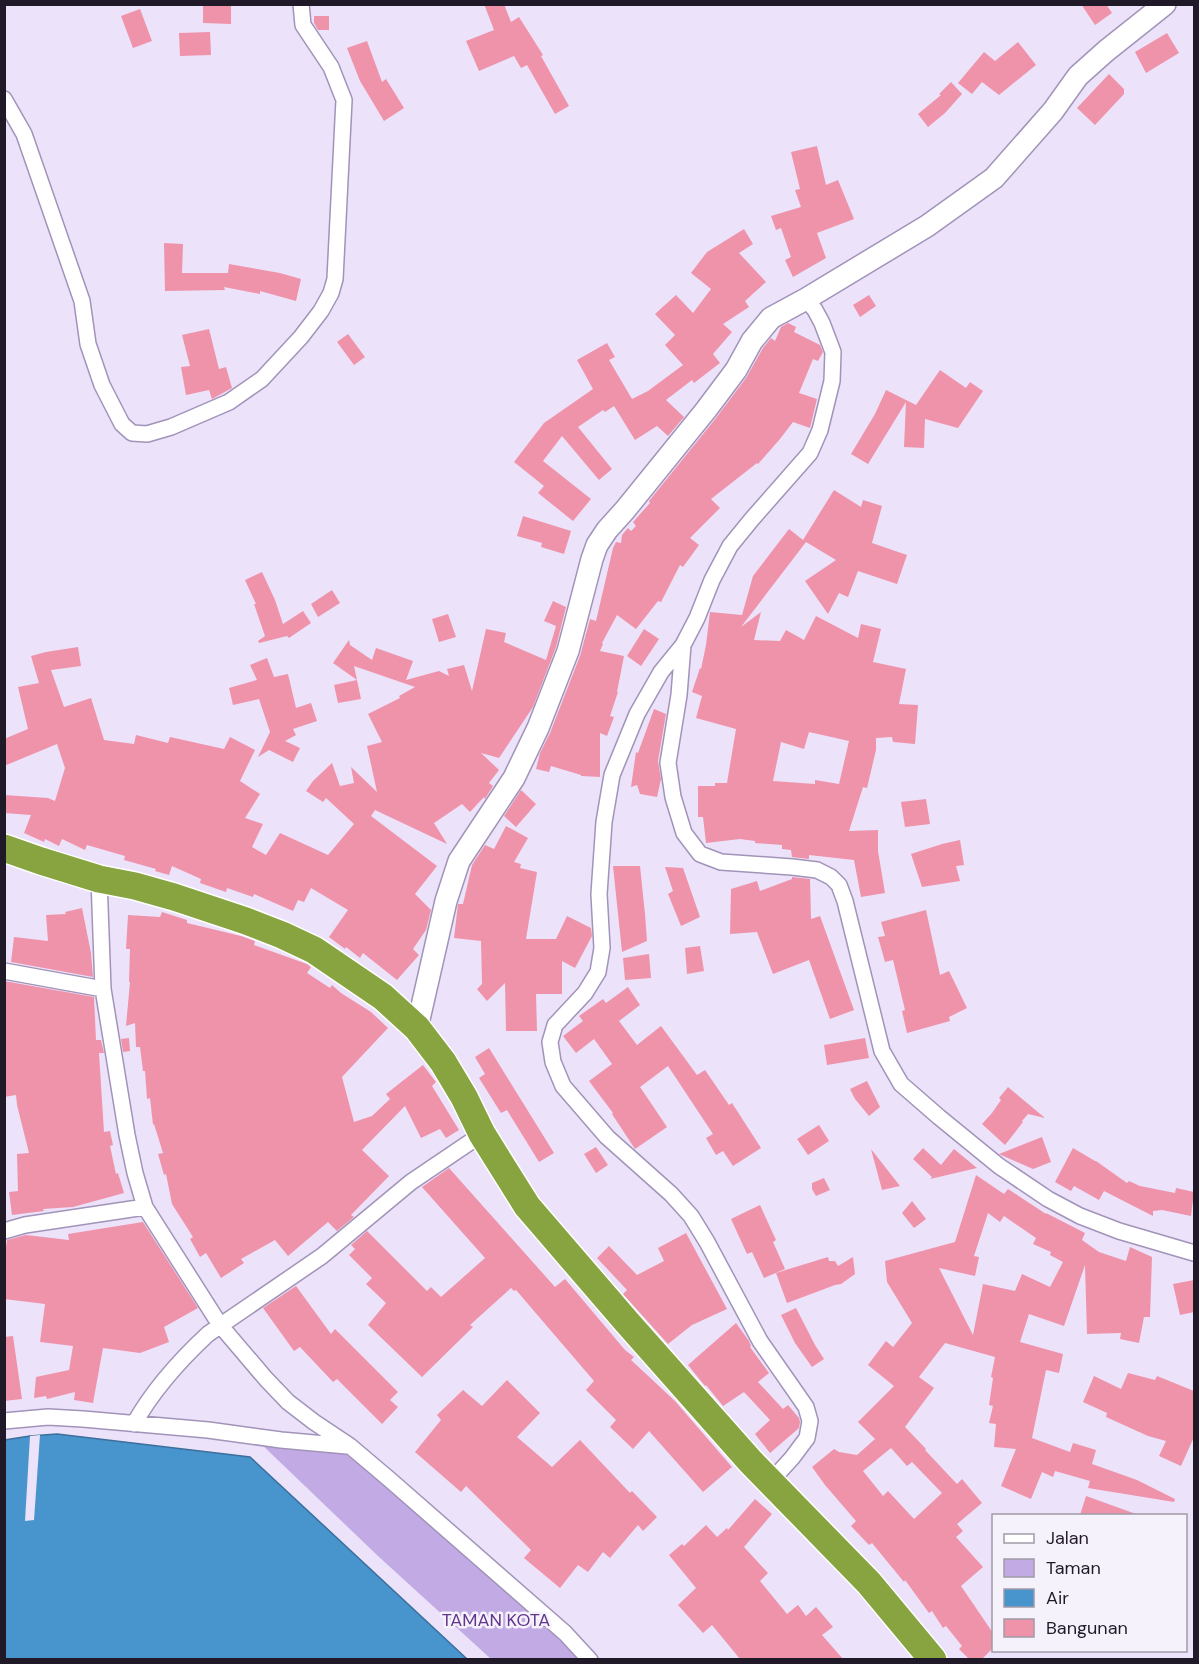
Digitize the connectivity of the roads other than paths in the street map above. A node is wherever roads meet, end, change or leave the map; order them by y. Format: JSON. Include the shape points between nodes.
{"nodes":[{"id":1,"x":301,"y":4,"type":"edge"},
{"id":2,"x":1166,"y":4,"type":"edge"},
{"id":3,"x":4,"y":99,"type":"edge"},
{"id":4,"x":806,"y":299,"type":"junction"},
{"id":5,"x":683,"y":645,"type":"junction"},
{"id":6,"x":4,"y":848,"type":"edge"},
{"id":7,"x":99,"y":879,"type":"junction"},
{"id":8,"x":4,"y":971,"type":"edge"},
{"id":9,"x":103,"y":990,"type":"junction"},
{"id":10,"x":417,"y":1028,"type":"junction"},
{"id":11,"x":482,"y":1134,"type":"junction"},
{"id":12,"x":146,"y":1207,"type":"junction"},
{"id":13,"x":4,"y":1231,"type":"edge"},
{"id":14,"x":1194,"y":1253,"type":"edge"},
{"id":15,"x":220,"y":1325,"type":"junction"},
{"id":16,"x":4,"y":1421,"type":"edge"},
{"id":17,"x":134,"y":1424,"type":"junction"},
{"id":18,"x":350,"y":1446,"type":"junction"},
{"id":19,"x":771,"y":1481,"type":"junction"},
{"id":20,"x":590,"y":1659,"type":"edge"},
{"id":21,"x":933,"y":1659,"type":"edge"}],
"edges":[{"from":1,"to":3,"type":"street","via":[[303,25],[331,66],[344,100],[335,279],[321,311],[262,379],[229,402],[171,427],[147,434],[132,433],[122,424],[102,386],[88,344],[82,302],[24,134]]},
{"from":2,"to":4,"type":"street","via":[[1078,76],[994,178],[927,226]]},
{"from":4,"to":5,"type":"street","via":[[822,323],[833,352],[832,381],[820,430],[810,453],[730,546]]},
{"from":4,"to":10,"type":"street","via":[[771,318],[730,378],[597,545],[568,651],[538,728],[514,778],[459,861],[446,900]]},
{"from":5,"to":14,"type":"street","via":[[668,763],[684,833],[700,854],[721,862],[817,870],[831,877],[845,901],[882,1052],[901,1084],[999,1166],[1048,1198],[1119,1231]]},
{"from":5,"to":19,"type":"street","via":[[661,672],[637,714],[612,774],[604,822],[599,894],[603,948],[598,972],[585,993],[555,1025],[550,1042],[563,1086],[607,1137],[691,1216],[759,1341],[806,1407],[810,1421],[807,1438]]},
{"from":6,"to":7,"type":"highway"},
{"from":7,"to":9,"type":"street"},
{"from":7,"to":10,"type":"highway","via":[[174,897],[246,921],[314,950],[383,997]]},
{"from":8,"to":9,"type":"street"},
{"from":9,"to":12,"type":"street","via":[[129,1144]]},
{"from":10,"to":11,"type":"highway","via":[[454,1079]]},
{"from":11,"to":15,"type":"street","via":[[411,1182],[322,1256]]},
{"from":11,"to":19,"type":"highway","via":[[527,1206]]},
{"from":12,"to":13,"type":"street"},
{"from":12,"to":15,"type":"street"},
{"from":15,"to":17,"type":"street","via":[[164,1381]]},
{"from":15,"to":18,"type":"street","via":[[288,1402]]},
{"from":16,"to":17,"type":"street","via":[[48,1417]]},
{"from":17,"to":18,"type":"street"},
{"from":18,"to":20,"type":"street"},
{"from":19,"to":21,"type":"highway","via":[[869,1583]]}]}
